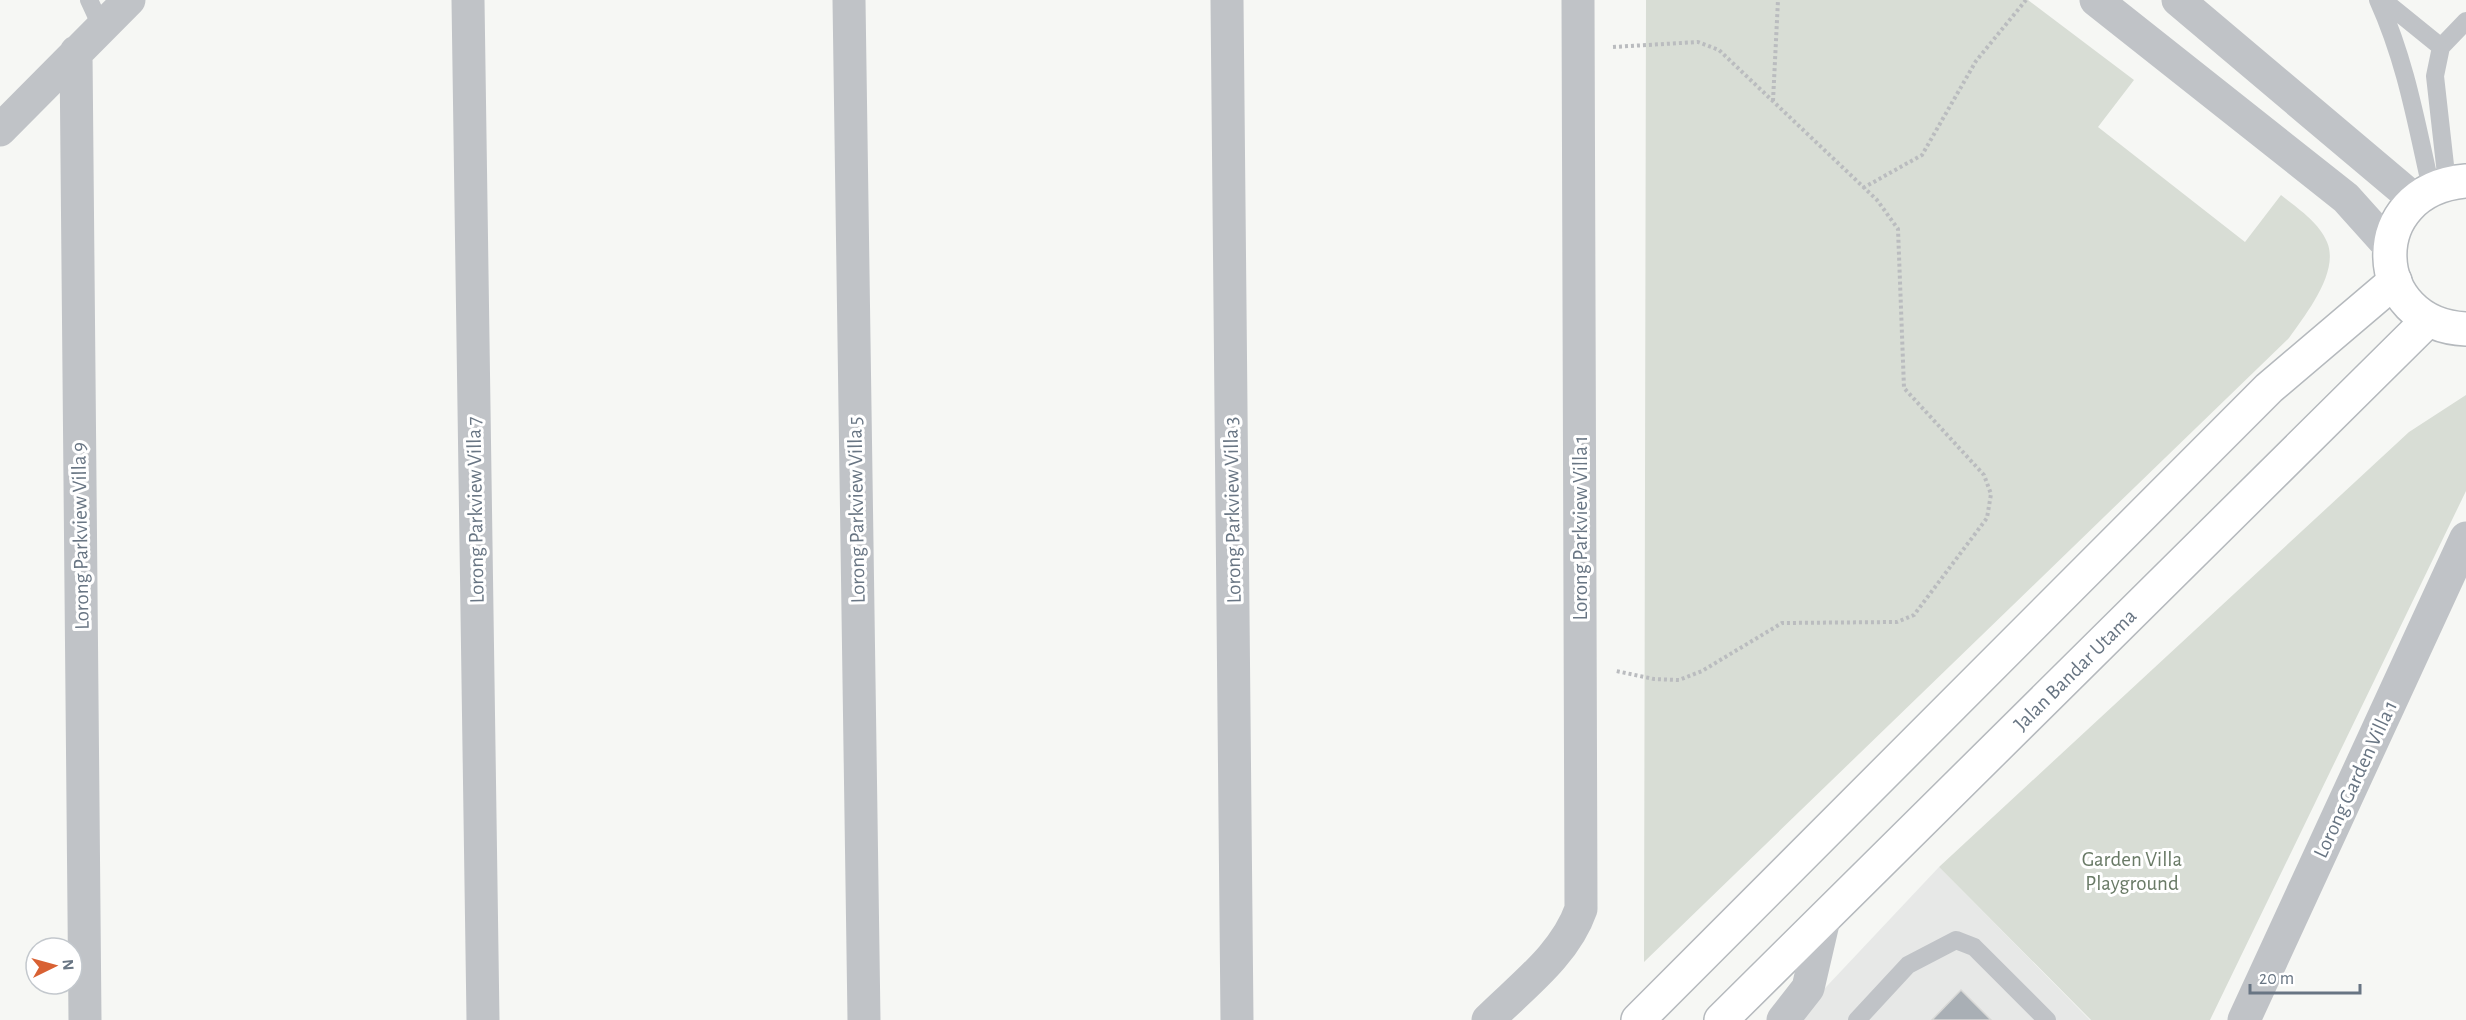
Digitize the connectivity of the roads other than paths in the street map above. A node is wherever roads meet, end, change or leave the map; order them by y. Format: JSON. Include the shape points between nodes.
{"nodes":[{"id":1,"x":129,"y":0,"type":"edge"},
{"id":2,"x":468,"y":0,"type":"edge"},
{"id":3,"x":849,"y":0,"type":"edge"},
{"id":4,"x":1227,"y":0,"type":"edge"},
{"id":5,"x":1578,"y":0,"type":"edge"},
{"id":6,"x":2096,"y":0,"type":"edge"},
{"id":7,"x":2178,"y":0,"type":"edge"},
{"id":8,"x":2378,"y":0,"type":"edge"},
{"id":9,"x":2383,"y":0,"type":"edge"},
{"id":10,"x":95,"y":13,"type":"edge"},
{"id":11,"x":2466,"y":21,"type":"edge"},
{"id":12,"x":2441,"y":47,"type":"junction"},
{"id":13,"x":76,"y":52,"type":"junction"},
{"id":14,"x":0,"y":130,"type":"edge"},
{"id":15,"x":2439,"y":188,"type":"edge"},
{"id":16,"x":2390,"y":247,"type":"junction"},
{"id":17,"x":2395,"y":282,"type":"junction"},
{"id":18,"x":2428,"y":320,"type":"junction"},
{"id":19,"x":2466,"y":329,"type":"edge"},
{"id":20,"x":2466,"y":538,"type":"edge"},
{"id":21,"x":1824,"y":919,"type":"junction"},
{"id":22,"x":85,"y":1020,"type":"edge"},
{"id":23,"x":483,"y":1020,"type":"edge"},
{"id":24,"x":864,"y":1020,"type":"edge"},
{"id":25,"x":1237,"y":1020,"type":"edge"},
{"id":26,"x":1488,"y":1020,"type":"edge"},
{"id":27,"x":1638,"y":1020,"type":"edge"},
{"id":28,"x":1721,"y":1020,"type":"edge"},
{"id":29,"x":1783,"y":1020,"type":"edge"},
{"id":30,"x":1857,"y":1020,"type":"edge"},
{"id":31,"x":2047,"y":1020,"type":"edge"},
{"id":32,"x":2244,"y":1020,"type":"edge"}],
"edges":[{"from":1,"to":10,"type":"street"},
{"from":2,"to":23,"type":"street","name":"Lorong Parkview Villa 7"},
{"from":3,"to":24,"type":"street","name":"Lorong Parkview Villa 5"},
{"from":4,"to":25,"type":"street","name":"Lorong Parkview Villa 3"},
{"from":5,"to":26,"type":"street","name":"Lorong Parkview Villa 1","via":[[1581,909],[1562,946]]},
{"from":6,"to":16,"type":"street","via":[[2346,198]]},
{"from":7,"to":15,"type":"street"},
{"from":8,"to":15,"type":"lane","via":[[2403,62]]},
{"from":9,"to":12,"type":"lane"},
{"from":10,"to":13,"type":"street"},
{"from":11,"to":12,"type":"lane"},
{"from":12,"to":15,"type":"lane","via":[[2435,76]]},
{"from":13,"to":14,"type":"street"},
{"from":13,"to":22,"type":"street","name":"Lorong Parkview Villa 9"},
{"from":15,"to":16,"type":"street","via":[[2403,213]]},
{"from":16,"to":17,"type":"street"},
{"from":17,"to":18,"type":"street","via":[[2414,310]]},
{"from":17,"to":27,"type":"street","via":[[2269,388]]},
{"from":18,"to":19,"type":"street","via":[[2450,329]]},
{"from":18,"to":21,"type":"street","name":"Jalan Bandar Utama"},
{"from":20,"to":32,"type":"street","name":"Lorong Garden Villa 1"},
{"from":21,"to":28,"type":"street","name":"Jalan Bandar Utama"},
{"from":21,"to":29,"type":"street","via":[[1808,988]]},
{"from":30,"to":31,"type":"lane","via":[[1908,965],[1956,940],[1974,947]]}]}
